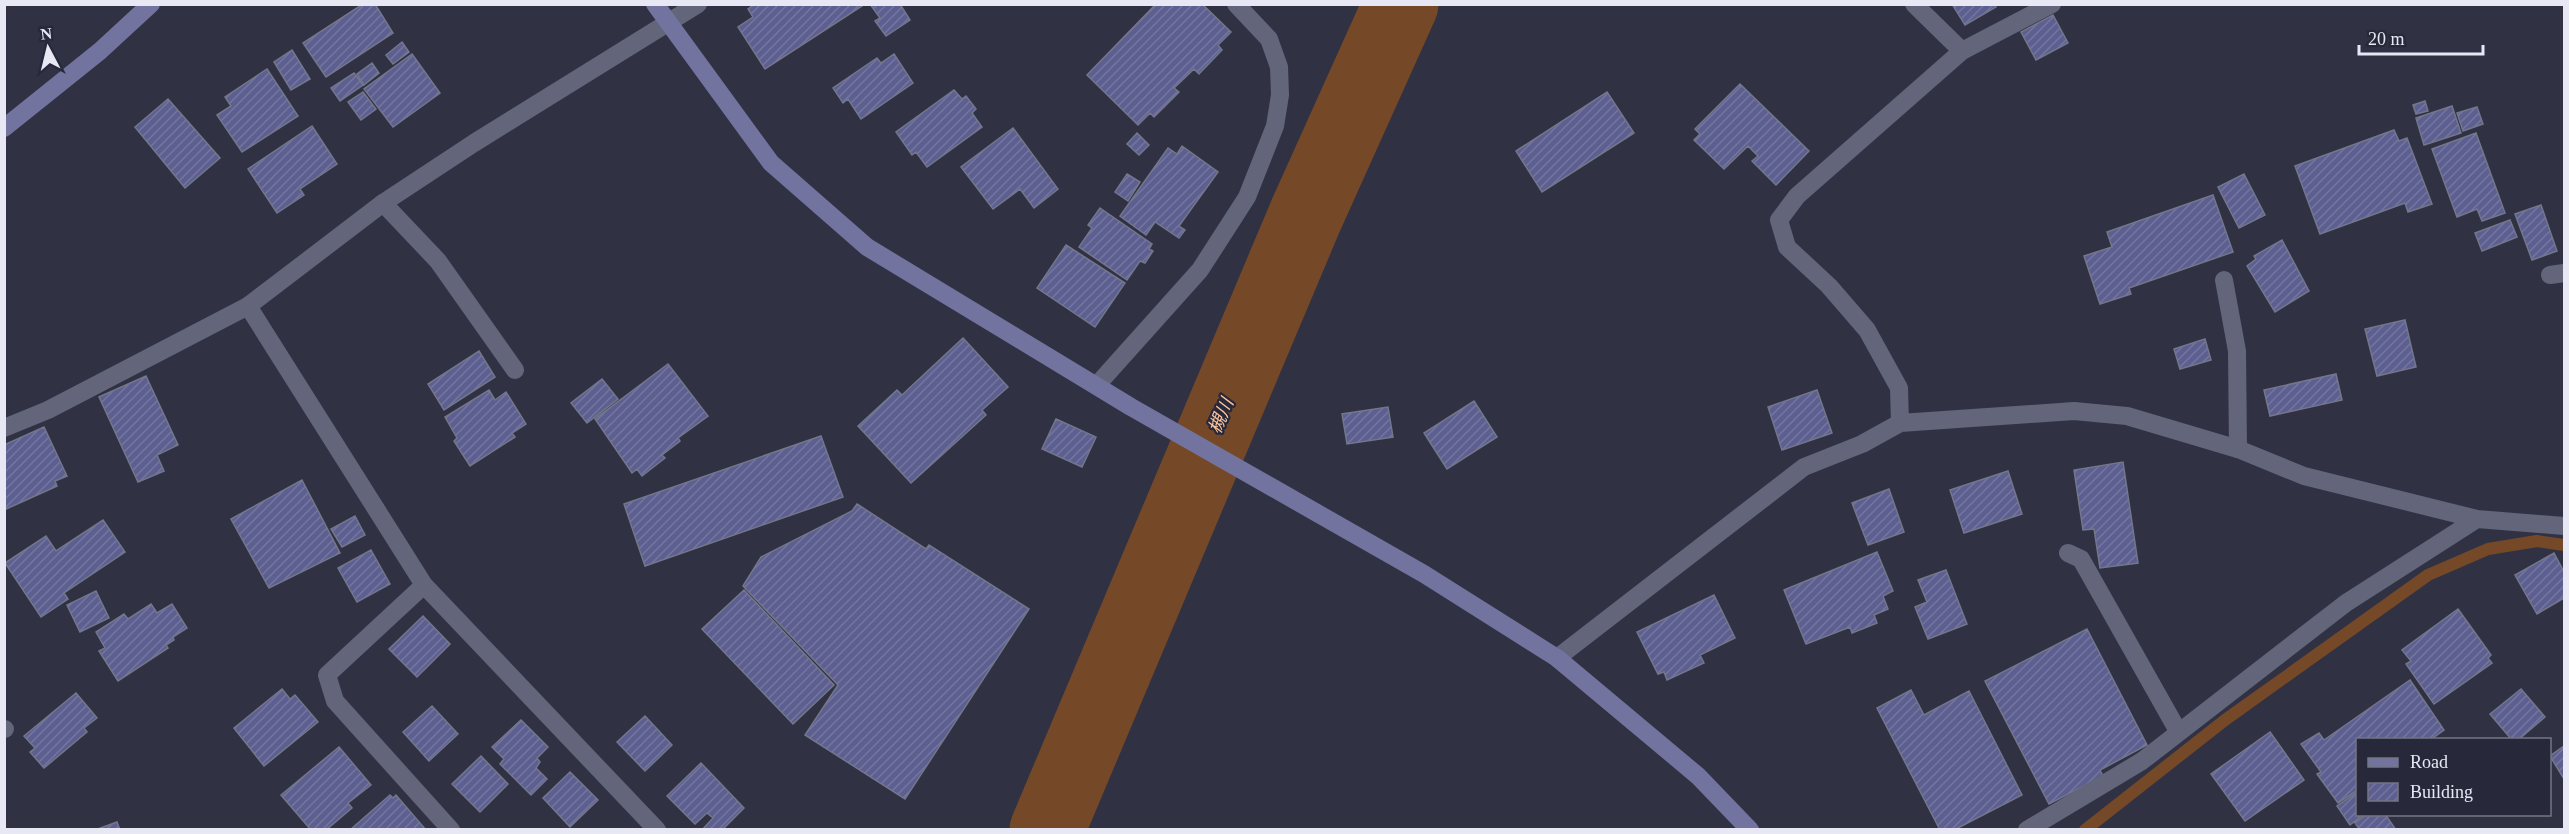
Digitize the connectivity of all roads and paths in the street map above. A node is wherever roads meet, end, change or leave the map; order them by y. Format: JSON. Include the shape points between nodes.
{"nodes":[{"id":1,"x":151,"y":4,"type":"edge"},
{"id":2,"x":655,"y":4,"type":"edge"},
{"id":3,"x":698,"y":4,"type":"edge"},
{"id":4,"x":1236,"y":4,"type":"edge"},
{"id":5,"x":1914,"y":4,"type":"edge"},
{"id":6,"x":2052,"y":4,"type":"edge"},
{"id":7,"x":668,"y":24,"type":"junction"},
{"id":8,"x":1962,"y":51,"type":"junction"},
{"id":9,"x":4,"y":128,"type":"edge"},
{"id":10,"x":383,"y":203,"type":"junction"},
{"id":11,"x":2224,"y":280,"type":"dead end"},
{"id":12,"x":248,"y":306,"type":"junction"},
{"id":13,"x":515,"y":370,"type":"dead end"},
{"id":14,"x":1097,"y":385,"type":"junction"},
{"id":15,"x":1900,"y":423,"type":"junction"},
{"id":16,"x":4,"y":428,"type":"edge"},
{"id":17,"x":2238,"y":449,"type":"junction"},
{"id":18,"x":2477,"y":519,"type":"junction"},
{"id":19,"x":2565,"y":526,"type":"edge"},
{"id":20,"x":2068,"y":553,"type":"dead end"},
{"id":21,"x":424,"y":585,"type":"junction"},
{"id":22,"x":1557,"y":658,"type":"junction"},
{"id":23,"x":2178,"y":731,"type":"junction"},
{"id":24,"x":451,"y":830,"type":"edge"},
{"id":25,"x":657,"y":830,"type":"edge"},
{"id":26,"x":1750,"y":830,"type":"edge"},
{"id":27,"x":2027,"y":830,"type":"edge"}],
"edges":[{"from":1,"to":9,"type":"street","via":[[100,51]]},
{"from":2,"to":7,"type":"street"},
{"from":3,"to":7,"type":"street"},
{"from":4,"to":14,"type":"street","via":[[1269,39],[1280,67],[1275,126],[1248,197],[1200,270]]},
{"from":5,"to":8,"type":"street"},
{"from":6,"to":8,"type":"street"},
{"from":7,"to":10,"type":"street","via":[[474,142]]},
{"from":7,"to":14,"type":"street","via":[[771,163],[867,247]]},
{"from":8,"to":15,"type":"street","via":[[1797,196],[1779,220],[1787,247],[1829,286],[1867,330],[1899,388]]},
{"from":10,"to":12,"type":"street"},
{"from":10,"to":13,"type":"street","via":[[438,261]]},
{"from":11,"to":17,"type":"street","via":[[2237,351]]},
{"from":12,"to":16,"type":"street","via":[[48,410]]},
{"from":12,"to":21,"type":"street"},
{"from":14,"to":22,"type":"street","via":[[1424,574]]},
{"from":15,"to":17,"type":"street","via":[[2074,411],[2127,416]]},
{"from":15,"to":22,"type":"street","via":[[1862,444],[1804,467]]},
{"from":17,"to":18,"type":"street","via":[[2304,476]]},
{"from":18,"to":19,"type":"street"},
{"from":18,"to":23,"type":"street","via":[[2346,603]]},
{"from":20,"to":23,"type":"street","via":[[2081,559]]},
{"from":21,"to":24,"type":"street","via":[[327,675],[335,701]]},
{"from":21,"to":25,"type":"street"},
{"from":22,"to":26,"type":"street","via":[[1698,776]]},
{"from":23,"to":27,"type":"street","via":[[2142,761]]}]}
